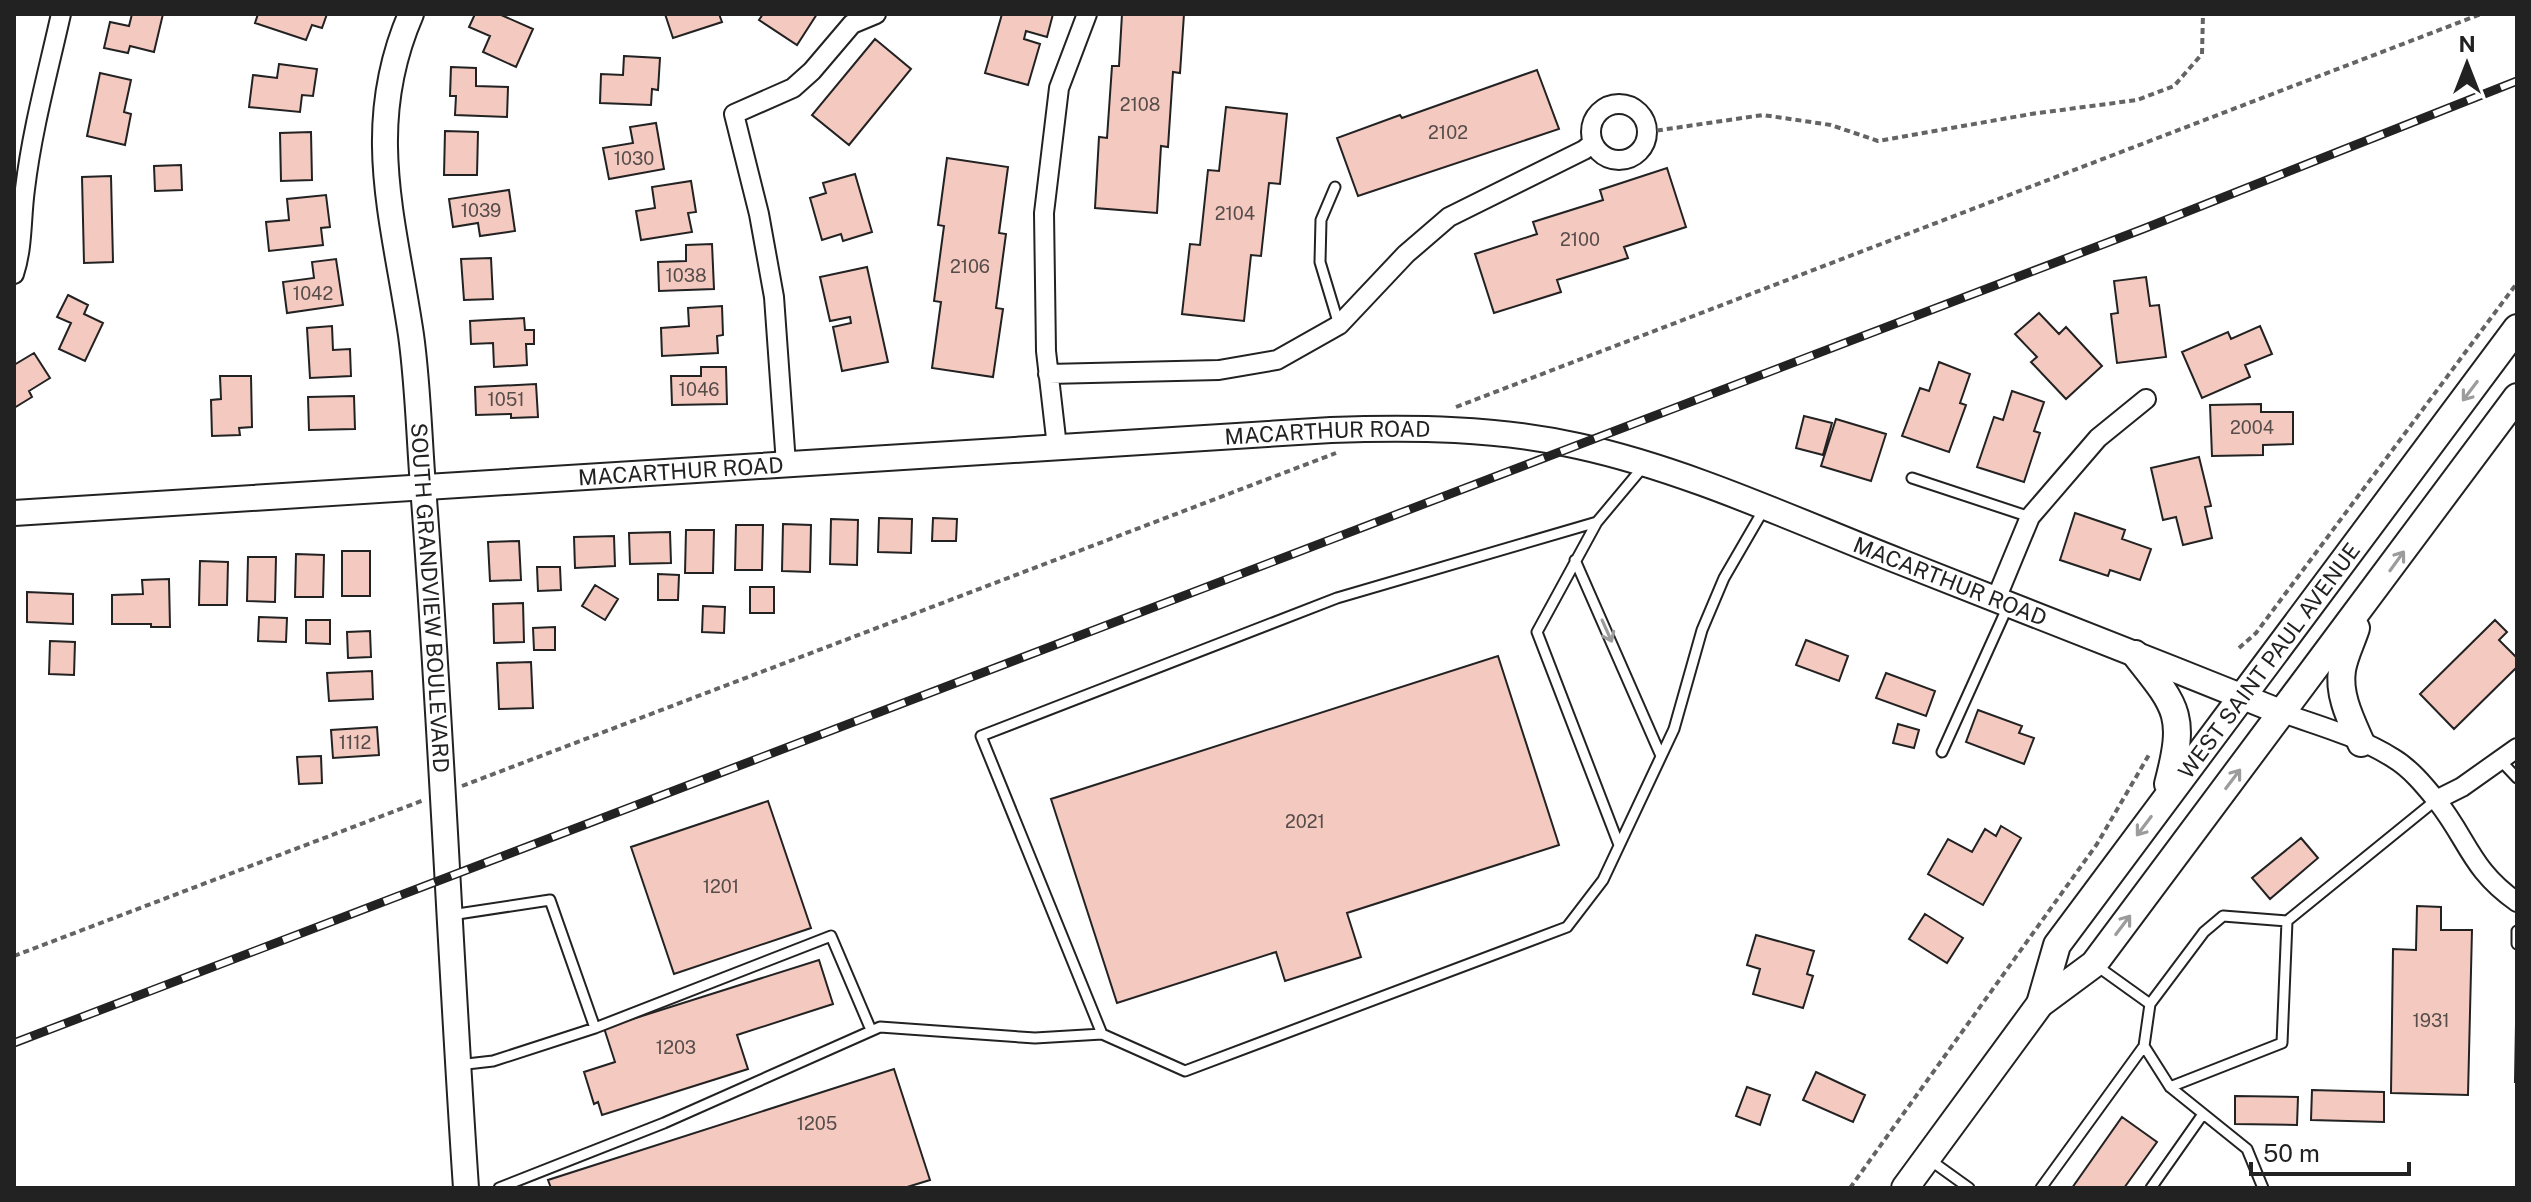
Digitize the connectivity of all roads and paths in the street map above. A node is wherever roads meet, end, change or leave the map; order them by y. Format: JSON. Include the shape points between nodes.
{"nodes":[{"id":1,"x":61,"y":14,"type":"edge"},
{"id":2,"x":411,"y":14,"type":"edge"},
{"id":3,"x":876,"y":14,"type":"edge"},
{"id":4,"x":1087,"y":14,"type":"edge"},
{"id":5,"x":2203,"y":14,"type":"edge"},
{"id":6,"x":2481,"y":14,"type":"edge"},
{"id":7,"x":1647,"y":132,"type":"junction"},
{"id":8,"x":1593,"y":143,"type":"junction"},
{"id":9,"x":1335,"y":187,"type":"dead end"},
{"id":10,"x":14,"y":274,"type":"edge"},
{"id":11,"x":2517,"y":283,"type":"edge"},
{"id":12,"x":1339,"y":325,"type":"junction"},
{"id":13,"x":2517,"y":328,"type":"edge"},
{"id":14,"x":1048,"y":374,"type":"junction"},
{"id":15,"x":2517,"y":397,"type":"edge"},
{"id":16,"x":2146,"y":399,"type":"dead end"},
{"id":17,"x":1465,"y":404,"type":"dead end"},
{"id":18,"x":1057,"y":447,"type":"junction"},
{"id":19,"x":1340,"y":452,"type":"dead end"},
{"id":20,"x":786,"y":464,"type":"junction"},
{"id":21,"x":1645,"y":465,"type":"junction"},
{"id":22,"x":1912,"y":478,"type":"dead end"},
{"id":23,"x":423,"y":488,"type":"junction"},
{"id":24,"x":1764,"y":509,"type":"junction"},
{"id":25,"x":14,"y":513,"type":"edge"},
{"id":26,"x":2030,"y":517,"type":"junction"},
{"id":27,"x":1597,"y":522,"type":"junction"},
{"id":28,"x":1575,"y":560,"type":"junction"},
{"id":29,"x":2002,"y":602,"type":"junction"},
{"id":30,"x":2364,"y":605,"type":"junction"},
{"id":31,"x":2239,"y":648,"type":"dead end"},
{"id":32,"x":2135,"y":654,"type":"junction"},
{"id":33,"x":2241,"y":696,"type":"junction"},
{"id":34,"x":2283,"y":713,"type":"junction"},
{"id":35,"x":2361,"y":743,"type":"junction"},
{"id":36,"x":2517,"y":748,"type":"edge"},
{"id":37,"x":2152,"y":749,"type":"dead end"},
{"id":38,"x":1942,"y":752,"type":"dead end"},
{"id":39,"x":1661,"y":756,"type":"junction"},
{"id":40,"x":2500,"y":760,"type":"junction"},
{"id":41,"x":2517,"y":778,"type":"edge"},
{"id":42,"x":441,"y":794,"type":"junction"},
{"id":43,"x":2165,"y":797,"type":"junction"},
{"id":44,"x":2436,"y":800,"type":"junction"},
{"id":45,"x":1619,"y":845,"type":"junction"},
{"id":46,"x":2517,"y":902,"type":"edge"},
{"id":47,"x":448,"y":915,"type":"junction"},
{"id":48,"x":2287,"y":921,"type":"junction"},
{"id":49,"x":2517,"y":931,"type":"edge"},
{"id":50,"x":2517,"y":944,"type":"edge"},
{"id":51,"x":14,"y":956,"type":"edge"},
{"id":52,"x":2094,"y":964,"type":"junction"},
{"id":53,"x":2040,"y":1004,"type":"junction"},
{"id":54,"x":2150,"y":1004,"type":"junction"},
{"id":55,"x":595,"y":1028,"type":"junction"},
{"id":56,"x":871,"y":1030,"type":"junction"},
{"id":57,"x":1102,"y":1034,"type":"junction"},
{"id":58,"x":2144,"y":1046,"type":"junction"},
{"id":59,"x":458,"y":1065,"type":"junction"},
{"id":60,"x":2170,"y":1087,"type":"junction"},
{"id":61,"x":2203,"y":1114,"type":"junction"},
{"id":62,"x":1927,"y":1158,"type":"junction"},
{"id":63,"x":466,"y":1188,"type":"edge"},
{"id":64,"x":499,"y":1188,"type":"edge"},
{"id":65,"x":1850,"y":1188,"type":"edge"},
{"id":66,"x":1905,"y":1188,"type":"edge"},
{"id":67,"x":1969,"y":1188,"type":"edge"},
{"id":68,"x":2041,"y":1188,"type":"edge"},
{"id":69,"x":2151,"y":1188,"type":"edge"},
{"id":70,"x":2263,"y":1188,"type":"edge"}],
"edges":[{"from":1,"to":10,"type":"street","via":[[24,190]]},
{"from":2,"to":23,"type":"street","name":"SOUTH GRANDVIEW BOULEVARD","via":[[391,69],[384,133],[411,339]]},
{"from":3,"to":20,"type":"street","via":[[852,24],[793,88],[734,114],[774,297]]},
{"from":4,"to":14,"type":"street","via":[[1059,88],[1044,213]]},
{"from":5,"to":7,"type":"path","via":[[2202,54],[2174,86],[2137,100],[1878,141],[1831,125],[1763,115]]},
{"from":6,"to":17,"type":"path"},
{"from":7,"to":8,"type":"street","via":[[1641,150],[1624,160],[1606,157]]},
{"from":7,"to":8,"type":"street","via":[[1642,115],[1618,103],[1595,117]]},
{"from":8,"to":12,"type":"street","via":[[1449,217]]},
{"from":9,"to":12,"type":"lane","via":[[1321,220],[1320,262]]},
{"from":11,"to":31,"type":"path","via":[[2256,633]]},
{"from":12,"to":14,"type":"street","via":[[1277,360],[1219,370]]},
{"from":13,"to":33,"type":"main road","name":"WEST SAINT PAUL AVENUE","one_way":true},
{"from":14,"to":18,"type":"street"},
{"from":30,"to":15,"type":"main road","name":"WEST SAINT PAUL AVENUE","one_way":true},
{"from":16,"to":26,"type":"street","via":[[2098,438]]},
{"from":18,"to":20,"type":"street","name":"MACARTHUR ROAD"},
{"from":18,"to":21,"type":"street","name":"MACARTHUR ROAD","via":[[1405,427],[1533,438]]},
{"from":19,"to":42,"type":"path"},
{"from":20,"to":23,"type":"street","name":"MACARTHUR ROAD"},
{"from":21,"to":24,"type":"street","name":"MACARTHUR ROAD"},
{"from":21,"to":27,"type":"lane"},
{"from":22,"to":26,"type":"lane"},
{"from":23,"to":25,"type":"street","name":"MACARTHUR ROAD"},
{"from":23,"to":42,"type":"street","name":"SOUTH GRANDVIEW BOULEVARD"},
{"from":24,"to":29,"type":"street","name":"MACARTHUR ROAD"},
{"from":24,"to":39,"type":"lane","via":[[1724,578],[1702,630],[1674,729]]},
{"from":26,"to":29,"type":"street"},
{"from":27,"to":28,"type":"lane"},
{"from":27,"to":57,"type":"lane","via":[[1337,598],[981,736]]},
{"from":28,"to":39,"type":"lane","one_way":true},
{"from":28,"to":45,"type":"lane","via":[[1537,632]]},
{"from":29,"to":32,"type":"street","name":"MACARTHUR ROAD"},
{"from":29,"to":38,"type":"lane"},
{"from":30,"to":34,"type":"main road","name":"WEST SAINT PAUL AVENUE"},
{"from":30,"to":35,"type":"main road","via":[[2342,670],[2345,703]]},
{"from":32,"to":33,"type":"street","name":"MACARTHUR ROAD"},
{"from":32,"to":43,"type":"main road","via":[[2175,714],[2178,745]]},
{"from":33,"to":34,"type":"street","name":"MACARTHUR ROAD"},
{"from":33,"to":43,"type":"main road","name":"WEST SAINT PAUL AVENUE"},
{"from":34,"to":35,"type":"street","name":"MACARTHUR ROAD"},
{"from":52,"to":34,"type":"main road","name":"WEST SAINT PAUL AVENUE","one_way":true},
{"from":35,"to":44,"type":"street","name":"MACARTHUR ROAD","via":[[2393,758]]},
{"from":36,"to":40,"type":"street"},
{"from":37,"to":65,"type":"path","via":[[2097,844]]},
{"from":39,"to":45,"type":"lane"},
{"from":40,"to":41,"type":"lane"},
{"from":40,"to":44,"type":"street"},
{"from":42,"to":47,"type":"street","name":"SOUTH GRANDVIEW BOULEVARD"},
{"from":42,"to":51,"type":"path"},
{"from":43,"to":53,"type":"main road","name":"WEST SAINT PAUL AVENUE","one_way":true,"via":[[2057,945]]},
{"from":44,"to":46,"type":"street","name":"MACARTHUR ROAD","via":[[2484,875]]},
{"from":44,"to":48,"type":"lane"},
{"from":45,"to":57,"type":"lane","via":[[1603,880],[1567,927],[1185,1071]]},
{"from":47,"to":55,"type":"lane","via":[[550,900]]},
{"from":47,"to":59,"type":"street","name":"SOUTH GRANDVIEW BOULEVARD"},
{"from":48,"to":54,"type":"lane","via":[[2223,916],[2204,932]]},
{"from":48,"to":60,"type":"lane","via":[[2282,1043]]},
{"from":49,"to":50,"type":"lane"},
{"from":52,"to":53,"type":"main road","name":"WEST SAINT PAUL AVENUE"},
{"from":52,"to":54,"type":"lane"},
{"from":53,"to":62,"type":"main road","name":"WEST SAINT PAUL AVENUE"},
{"from":54,"to":58,"type":"lane"},
{"from":55,"to":56,"type":"lane","via":[[831,936]]},
{"from":55,"to":59,"type":"lane","via":[[493,1061]]},
{"from":56,"to":57,"type":"lane","via":[[1035,1038]]},
{"from":56,"to":64,"type":"lane","via":[[664,1123]]},
{"from":58,"to":60,"type":"lane"},
{"from":58,"to":68,"type":"lane"},
{"from":59,"to":63,"type":"street","name":"SOUTH GRANDVIEW BOULEVARD"},
{"from":60,"to":61,"type":"lane"},
{"from":61,"to":69,"type":"lane"},
{"from":61,"to":70,"type":"lane","via":[[2247,1149]]},
{"from":62,"to":66,"type":"main road","name":"WEST SAINT PAUL AVENUE"},
{"from":62,"to":67,"type":"lane"}]}
